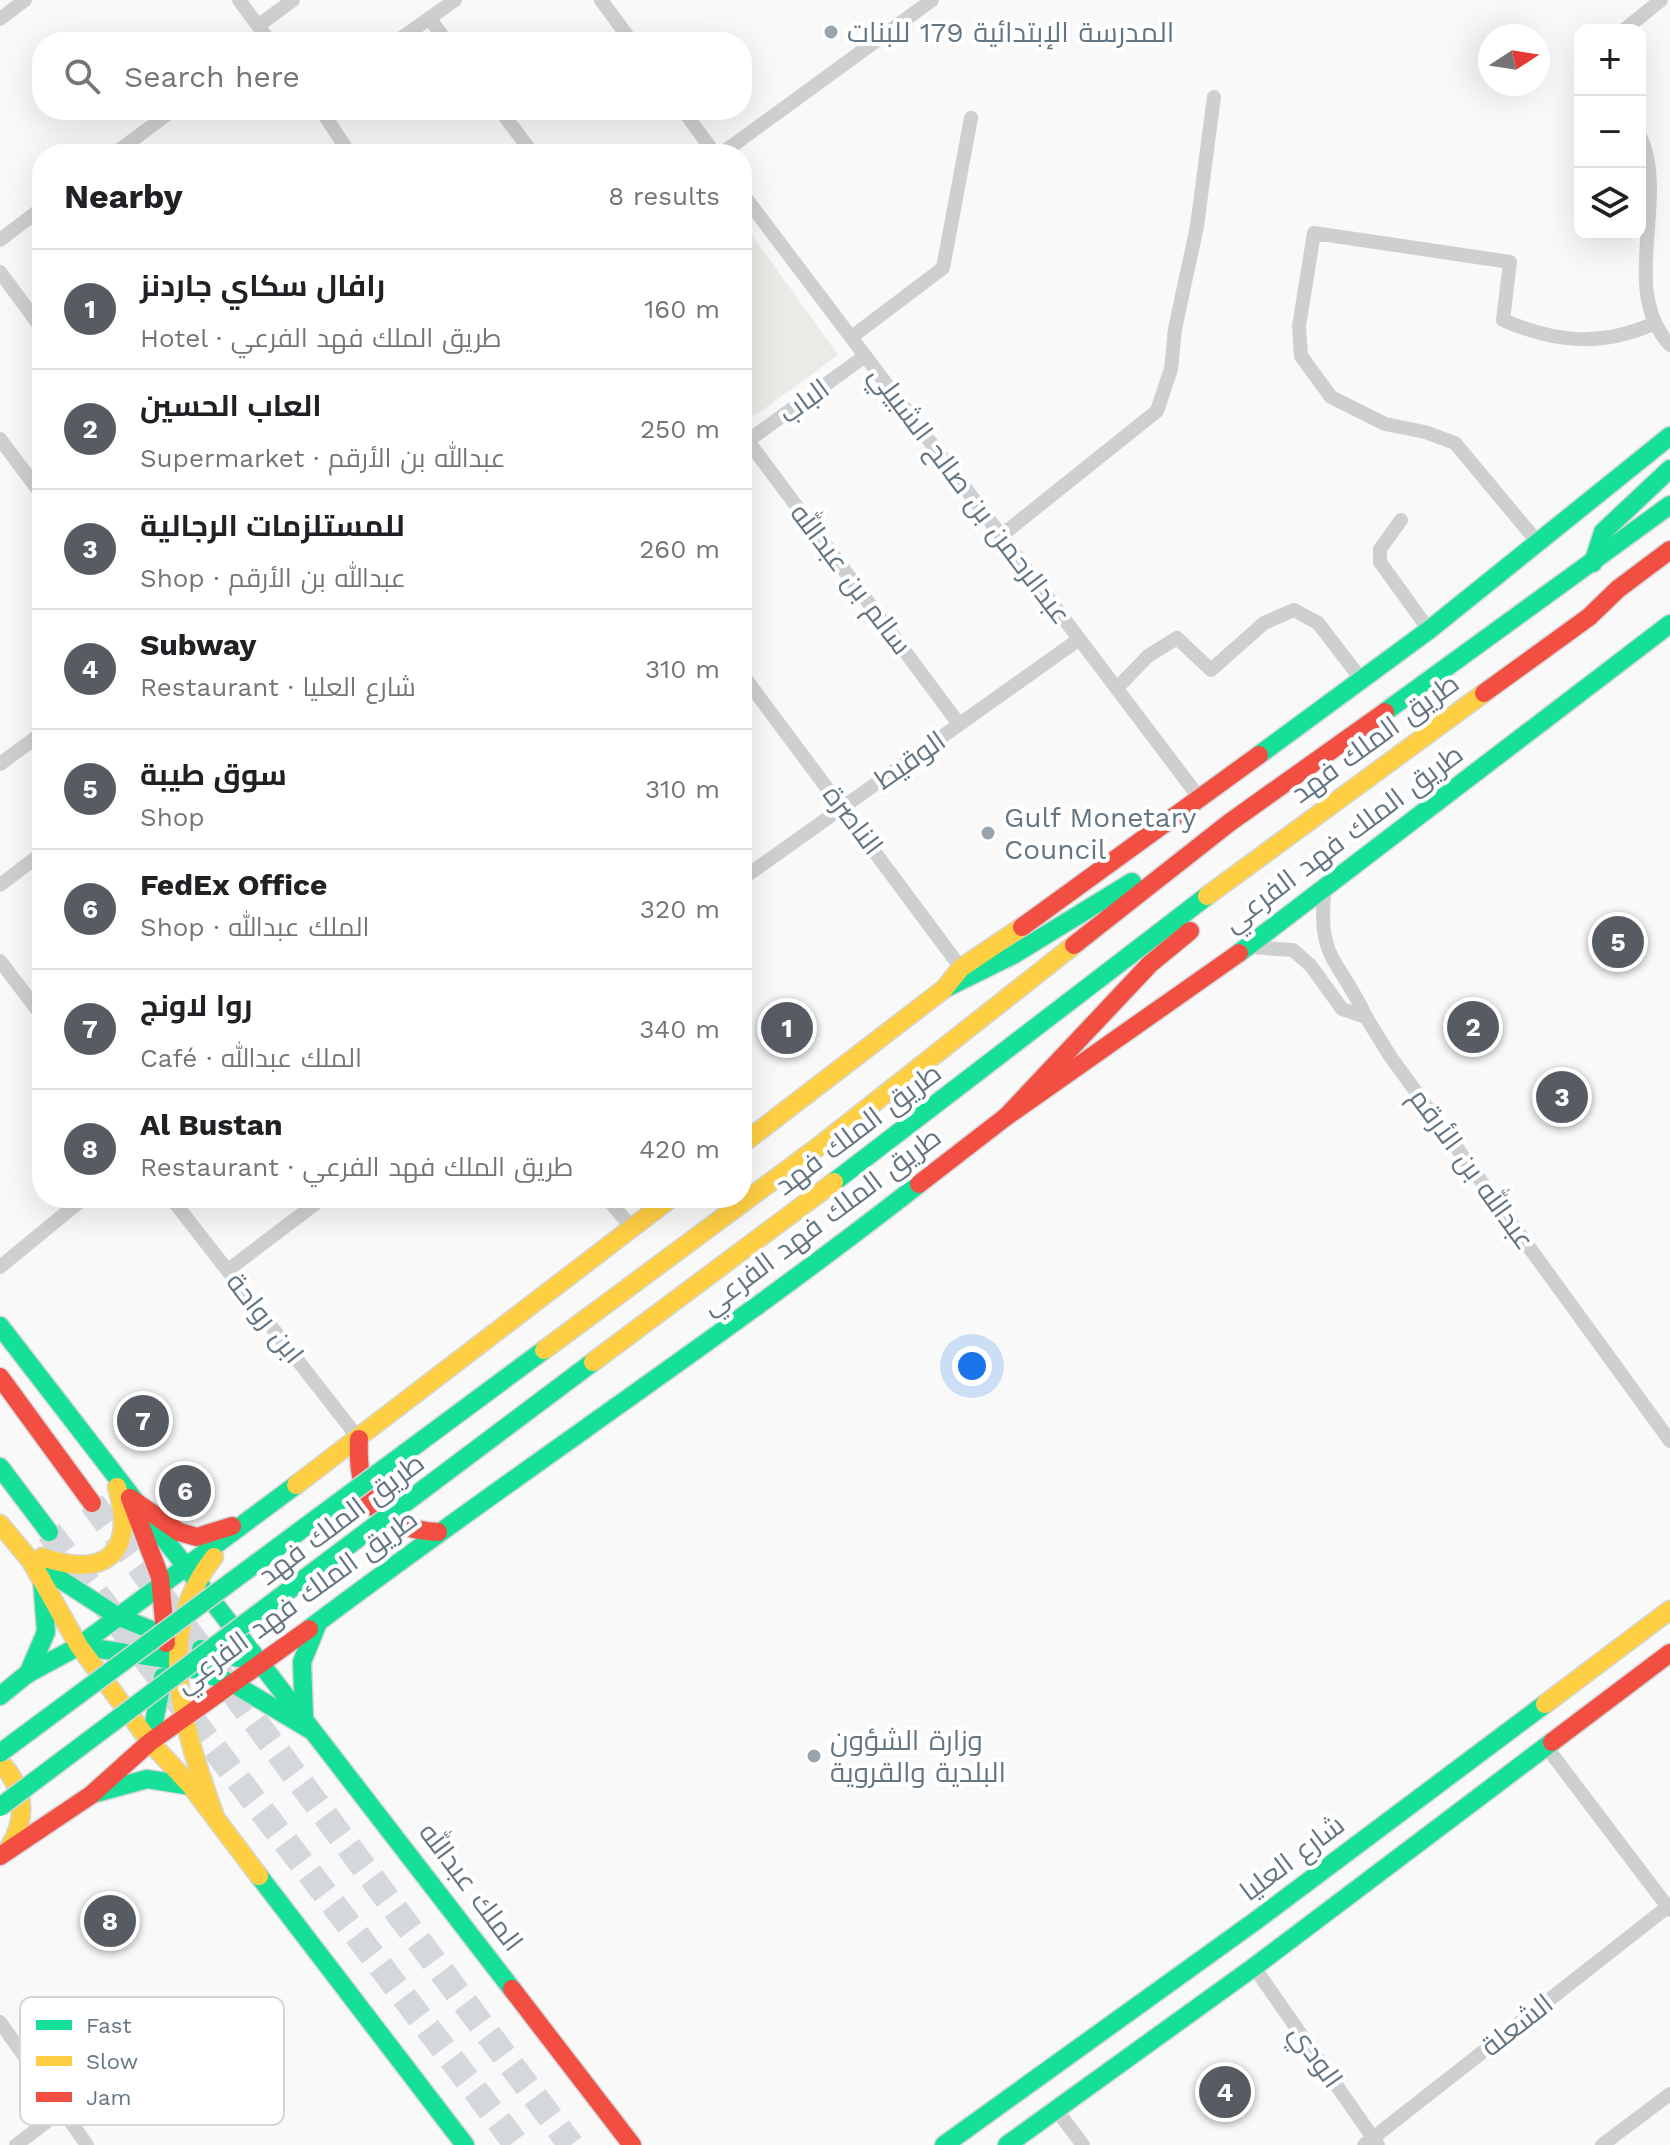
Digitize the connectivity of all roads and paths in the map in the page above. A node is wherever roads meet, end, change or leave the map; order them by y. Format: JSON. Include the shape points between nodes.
{"nodes":[{"id":1,"x":25,"y":0,"type":"edge"},
{"id":2,"x":239,"y":0,"type":"edge"},
{"id":3,"x":293,"y":0,"type":"edge"},
{"id":4,"x":455,"y":0,"type":"edge"},
{"id":5,"x":601,"y":0,"type":"edge"},
{"id":6,"x":932,"y":0,"type":"edge"},
{"id":7,"x":1661,"y":0,"type":"edge"},
{"id":8,"x":429,"y":18,"type":"junction"},
{"id":9,"x":0,"y":19,"type":"edge"},
{"id":10,"x":1631,"y":24,"type":"edge"},
{"id":11,"x":259,"y":25,"type":"junction"},
{"id":12,"x":262,"y":32,"type":"edge"},
{"id":13,"x":410,"y":32,"type":"edge"},
{"id":14,"x":440,"y":32,"type":"edge"},
{"id":15,"x":625,"y":32,"type":"edge"},
{"id":16,"x":1214,"y":97,"type":"dead end"},
{"id":17,"x":971,"y":118,"type":"dead end"},
{"id":18,"x":160,"y":120,"type":"edge"},
{"id":19,"x":328,"y":120,"type":"edge"},
{"id":20,"x":508,"y":120,"type":"edge"},
{"id":21,"x":691,"y":120,"type":"edge"},
{"id":22,"x":127,"y":144,"type":"edge"},
{"id":23,"x":343,"y":144,"type":"edge"},
{"id":24,"x":526,"y":144,"type":"edge"},
{"id":25,"x":710,"y":144,"type":"edge"},
{"id":26,"x":732,"y":144,"type":"edge"},
{"id":27,"x":1646,"y":147,"type":"edge"},
{"id":28,"x":752,"y":209,"type":"edge"},
{"id":29,"x":32,"y":216,"type":"edge"},
{"id":30,"x":0,"y":240,"type":"edge"},
{"id":31,"x":0,"y":272,"type":"edge"},
{"id":32,"x":32,"y":315,"type":"edge"},
{"id":33,"x":1655,"y":323,"type":"junction"},
{"id":34,"x":853,"y":336,"type":"junction"},
{"id":35,"x":1670,"y":345,"type":"edge"},
{"id":36,"x":865,"y":356,"type":"junction"},
{"id":37,"x":752,"y":434,"type":"edge"},
{"id":38,"x":1670,"y":436,"type":"edge"},
{"id":39,"x":0,"y":439,"type":"edge"},
{"id":40,"x":752,"y":451,"type":"edge"},
{"id":41,"x":1670,"y":469,"type":"edge"},
{"id":42,"x":32,"y":482,"type":"edge"},
{"id":43,"x":1670,"y":505,"type":"edge"},
{"id":44,"x":1401,"y":520,"type":"dead end"},
{"id":45,"x":1002,"y":535,"type":"junction"},
{"id":46,"x":1539,"y":544,"type":"junction"},
{"id":47,"x":1670,"y":550,"type":"edge"},
{"id":48,"x":1593,"y":563,"type":"junction"},
{"id":49,"x":1670,"y":573,"type":"edge"},
{"id":50,"x":1589,"y":617,"type":"junction"},
{"id":51,"x":1670,"y":624,"type":"edge"},
{"id":52,"x":1429,"y":630,"type":"junction"},
{"id":53,"x":1078,"y":640,"type":"junction"},
{"id":54,"x":1361,"y":679,"type":"junction"},
{"id":55,"x":752,"y":687,"type":"edge"},
{"id":56,"x":1117,"y":688,"type":"junction"},
{"id":57,"x":959,"y":724,"type":"junction"},
{"id":58,"x":32,"y":740,"type":"edge"},
{"id":59,"x":0,"y":764,"type":"edge"},
{"id":60,"x":1198,"y":796,"type":"junction"},
{"id":61,"x":844,"y":807,"type":"junction"},
{"id":62,"x":1215,"y":835,"type":"junction"},
{"id":63,"x":32,"y":861,"type":"edge"},
{"id":64,"x":1249,"y":864,"type":"junction"},
{"id":65,"x":752,"y":872,"type":"edge"},
{"id":66,"x":0,"y":885,"type":"edge"},
{"id":67,"x":1325,"y":887,"type":"junction"},
{"id":68,"x":1246,"y":948,"type":"junction"},
{"id":69,"x":0,"y":961,"type":"edge"},
{"id":70,"x":961,"y":968,"type":"junction"},
{"id":71,"x":944,"y":989,"type":"junction"},
{"id":72,"x":32,"y":1003,"type":"edge"},
{"id":73,"x":1366,"y":1017,"type":"junction"},
{"id":74,"x":1007,"y":1116,"type":"junction"},
{"id":75,"x":752,"y":1136,"type":"edge"},
{"id":76,"x":752,"y":1196,"type":"edge"},
{"id":77,"x":72,"y":1208,"type":"edge"},
{"id":78,"x":179,"y":1208,"type":"edge"},
{"id":79,"x":310,"y":1208,"type":"edge"},
{"id":80,"x":615,"y":1208,"type":"edge"},
{"id":81,"x":658,"y":1208,"type":"edge"},
{"id":82,"x":736,"y":1208,"type":"edge"},
{"id":83,"x":632,"y":1228,"type":"junction"},
{"id":84,"x":0,"y":1267,"type":"edge"},
{"id":85,"x":228,"y":1270,"type":"junction"},
{"id":86,"x":0,"y":1326,"type":"edge"},
{"id":87,"x":0,"y":1377,"type":"edge"},
{"id":88,"x":359,"y":1439,"type":"junction"},
{"id":89,"x":1670,"y":1441,"type":"edge"},
{"id":90,"x":0,"y":1467,"type":"edge"},
{"id":91,"x":115,"y":1479,"type":"junction"},
{"id":92,"x":130,"y":1498,"type":"junction"},
{"id":93,"x":92,"y":1503,"type":"tunnel mouth"},
{"id":94,"x":252,"y":1519,"type":"junction"},
{"id":95,"x":0,"y":1524,"type":"edge"},
{"id":96,"x":49,"y":1532,"type":"tunnel mouth"},
{"id":97,"x":438,"y":1532,"type":"junction"},
{"id":98,"x":25,"y":1554,"type":"junction"},
{"id":99,"x":190,"y":1574,"type":"junction"},
{"id":100,"x":42,"y":1579,"type":"junction"},
{"id":101,"x":161,"y":1585,"type":"junction"},
{"id":102,"x":1670,"y":1610,"type":"edge"},
{"id":103,"x":117,"y":1616,"type":"junction"},
{"id":104,"x":317,"y":1625,"type":"junction"},
{"id":105,"x":173,"y":1638,"type":"junction"},
{"id":106,"x":79,"y":1646,"type":"junction"},
{"id":107,"x":1670,"y":1653,"type":"edge"},
{"id":108,"x":173,"y":1661,"type":"junction"},
{"id":109,"x":264,"y":1664,"type":"junction"},
{"id":110,"x":27,"y":1674,"type":"junction"},
{"id":111,"x":234,"y":1684,"type":"junction"},
{"id":112,"x":0,"y":1696,"type":"edge"},
{"id":113,"x":304,"y":1715,"type":"junction"},
{"id":114,"x":182,"y":1718,"type":"junction"},
{"id":115,"x":316,"y":1733,"type":"junction"},
{"id":116,"x":150,"y":1742,"type":"junction"},
{"id":117,"x":1545,"y":1745,"type":"junction"},
{"id":118,"x":0,"y":1753,"type":"edge"},
{"id":119,"x":0,"y":1762,"type":"edge"},
{"id":120,"x":191,"y":1786,"type":"junction"},
{"id":121,"x":91,"y":1795,"type":"junction"},
{"id":122,"x":0,"y":1807,"type":"edge"},
{"id":123,"x":215,"y":1817,"type":"junction"},
{"id":124,"x":2,"y":1854,"type":"edge"},
{"id":125,"x":1669,"y":1907,"type":"edge"},
{"id":126,"x":1254,"y":1967,"type":"junction"},
{"id":127,"x":0,"y":2022,"type":"edge"},
{"id":128,"x":20,"y":2050,"type":"edge"},
{"id":129,"x":1670,"y":2094,"type":"edge"},
{"id":130,"x":1055,"y":2108,"type":"junction"},
{"id":131,"x":42,"y":2125,"type":"edge"},
{"id":132,"x":73,"y":2125,"type":"edge"},
{"id":133,"x":1372,"y":2143,"type":"edge"},
{"id":134,"x":16,"y":2145,"type":"edge"},
{"id":135,"x":87,"y":2145,"type":"edge"},
{"id":136,"x":465,"y":2145,"type":"edge"},
{"id":137,"x":632,"y":2145,"type":"edge"},
{"id":138,"x":944,"y":2145,"type":"edge"},
{"id":139,"x":1007,"y":2145,"type":"edge"},
{"id":140,"x":1083,"y":2145,"type":"edge"},
{"id":141,"x":1602,"y":2145,"type":"edge"}],
"edges":[{"from":1,"to":9,"type":"street"},
{"from":2,"to":11,"type":"street"},
{"from":3,"to":11,"type":"street"},
{"from":4,"to":8,"type":"street"},
{"from":5,"to":15,"type":"street"},
{"from":6,"to":26,"type":"street"},
{"from":7,"to":10,"type":"street"},
{"from":8,"to":13,"type":"street"},
{"from":8,"to":14,"type":"street"},
{"from":11,"to":12,"type":"street"},
{"from":16,"to":45,"type":"street","via":[[1197,226],[1171,369],[1157,411]]},
{"from":17,"to":34,"type":"street","via":[[943,268]]},
{"from":18,"to":22,"type":"street"},
{"from":19,"to":23,"type":"street"},
{"from":20,"to":24,"type":"street"},
{"from":21,"to":25,"type":"street"},
{"from":27,"to":33,"type":"street","via":[[1656,186],[1647,285]]},
{"from":28,"to":34,"type":"street","name":"عبدالرحمن بن صالح الشبيلي"},
{"from":29,"to":30,"type":"street"},
{"from":31,"to":32,"type":"street"},
{"from":33,"to":35,"type":"street"},
{"from":33,"to":46,"type":"street","via":[[1626,336],[1575,340],[1539,335],[1503,320],[1510,262],[1314,233],[1299,326],[1301,356],[1331,397],[1385,424],[1455,443]]},
{"from":34,"to":36,"type":"street","name":"عبدالرحمن بن صالح الشبيلي"},
{"from":36,"to":37,"type":"street","name":"الباب"},
{"from":36,"to":45,"type":"street","name":"عبدالرحمن بن صالح الشبيلي"},
{"from":38,"to":46,"type":"main road"},
{"from":39,"to":42,"type":"street"},
{"from":40,"to":57,"type":"street","name":"سالم بن عبدالله"},
{"from":41,"to":48,"type":"main road","via":[[1603,532]]},
{"from":43,"to":48,"type":"main road","name":"طريق الملك فهد"},
{"from":44,"to":52,"type":"street","via":[[1380,549],[1380,562]]},
{"from":45,"to":53,"type":"street","name":"عبدالرحمن بن صالح الشبيلي"},
{"from":46,"to":52,"type":"main road"},
{"from":47,"to":50,"type":"main road","name":"طريق الملك فهد"},
{"from":48,"to":62,"type":"main road","name":"طريق الملك فهد"},
{"from":49,"to":50,"type":"main road","via":[[1616,607]]},
{"from":50,"to":64,"type":"main road","name":"طريق الملك فهد"},
{"from":51,"to":67,"type":"main road","name":"طريق الملك فهد الفرعي"},
{"from":52,"to":54,"type":"main road"},
{"from":53,"to":56,"type":"street","name":"عبدالرحمن بن صالح الشبيلي"},
{"from":53,"to":57,"type":"street","name":"الوقيط"},
{"from":54,"to":56,"type":"street","via":[[1318,623],[1294,610],[1264,623],[1211,670],[1177,638],[1148,656]]},
{"from":54,"to":60,"type":"main road"},
{"from":55,"to":61,"type":"street","name":"الناصرة"},
{"from":56,"to":60,"type":"street","name":"عبدالرحمن بن صالح الشبيلي"},
{"from":57,"to":61,"type":"street","name":"الوقيط"},
{"from":58,"to":59,"type":"street"},
{"from":60,"to":70,"type":"main road"},
{"from":61,"to":65,"type":"street","name":"الوقيط"},
{"from":61,"to":70,"type":"street","name":"الناصرة"},
{"from":62,"to":71,"type":"main road","via":[[1013,955]]},
{"from":62,"to":76,"type":"main road","name":"طريق الملك فهد","bridge":true},
{"from":63,"to":66,"type":"street"},
{"from":64,"to":74,"type":"main road","via":[[1242,887],[1150,964]]},
{"from":64,"to":122,"type":"main road","name":"طريق الملك فهد","bridge":true},
{"from":67,"to":68,"type":"main road","name":"طريق الملك فهد الفرعي"},
{"from":67,"to":73,"type":"street","via":[[1321,923],[1330,957]]},
{"from":68,"to":73,"type":"street","name":"عبدالله بن الأرقم","via":[[1293,950],[1342,1009]]},
{"from":68,"to":74,"type":"main road","name":"طريق الملك فهد الفرعي"},
{"from":69,"to":72,"type":"street"},
{"from":70,"to":71,"type":"main road"},
{"from":71,"to":75,"type":"main road"},
{"from":73,"to":89,"type":"street","name":"عبدالله بن الأرقم"},
{"from":74,"to":97,"type":"main road","name":"طريق الملك فهد الفرعي","via":[[841,1245]]},
{"from":77,"to":84,"type":"street"},
{"from":78,"to":85,"type":"street","name":"ابن رواحة"},
{"from":79,"to":85,"type":"street"},
{"from":80,"to":83,"type":"street"},
{"from":81,"to":83,"type":"main road"},
{"from":82,"to":118,"type":"main road","name":"طريق الملك فهد","bridge":true},
{"from":83,"to":88,"type":"main road"},
{"from":85,"to":88,"type":"street","name":"ابن رواحة"},
{"from":86,"to":91,"type":"main road"},
{"from":87,"to":93,"type":"main road"},
{"from":88,"to":94,"type":"main road"},
{"from":88,"to":97,"type":"main road","via":[[356,1464],[376,1510],[402,1529]]},
{"from":90,"to":96,"type":"main road"},
{"from":91,"to":92,"type":"main road"},
{"from":91,"to":98,"type":"main road","via":[[125,1525],[118,1546],[103,1563],[63,1565]]},
{"from":92,"to":94,"type":"main road","via":[[179,1532],[197,1537]]},
{"from":92,"to":99,"type":"main road"},
{"from":92,"to":101,"type":"main road"},
{"from":94,"to":99,"type":"main road"},
{"from":95,"to":98,"type":"main road"},
{"from":97,"to":104,"type":"main road","name":"طريق الملك فهد الفرعي"},
{"from":98,"to":100,"type":"main road"},
{"from":98,"to":103,"type":"main road"},
{"from":99,"to":101,"type":"main road"},
{"from":99,"to":105,"type":"main road"},
{"from":99,"to":109,"type":"main road","name":"الملك عبدالله"},
{"from":100,"to":106,"type":"main road"},
{"from":100,"to":110,"type":"main road","via":[[46,1632]]},
{"from":101,"to":103,"type":"main road"},
{"from":101,"to":105,"type":"main road"},
{"from":102,"to":138,"type":"main road","name":"شارع العليا","via":[[1254,1922]]},
{"from":103,"to":105,"type":"main road"},
{"from":103,"to":106,"type":"main road"},
{"from":104,"to":109,"type":"main road","name":"طريق الملك فهد الفرعي"},
{"from":104,"to":113,"type":"main road","via":[[302,1662]]},
{"from":105,"to":108,"type":"main road"},
{"from":105,"to":109,"type":"main road"},
{"from":106,"to":108,"type":"main road"},
{"from":106,"to":110,"type":"main road"},
{"from":106,"to":116,"type":"main road"},
{"from":107,"to":117,"type":"main road"},
{"from":108,"to":111,"type":"main road"},
{"from":108,"to":114,"type":"main road"},
{"from":108,"to":116,"type":"main road"},
{"from":109,"to":111,"type":"main road","name":"طريق الملك فهد الفرعي"},
{"from":109,"to":113,"type":"main road","name":"الملك عبدالله"},
{"from":110,"to":112,"type":"main road"},
{"from":111,"to":114,"type":"main road","name":"طريق الملك فهد الفرعي"},
{"from":111,"to":115,"type":"main road"},
{"from":113,"to":115,"type":"main road","name":"الملك عبدالله"},
{"from":114,"to":116,"type":"main road","name":"طريق الملك فهد الفرعي"},
{"from":114,"to":123,"type":"main road"},
{"from":115,"to":137,"type":"main road","name":"الملك عبدالله"},
{"from":116,"to":120,"type":"main road"},
{"from":116,"to":121,"type":"main road","name":"طريق الملك فهد الفرعي"},
{"from":117,"to":125,"type":"street"},
{"from":117,"to":126,"type":"main road"},
{"from":119,"to":124,"type":"main road","via":[[18,1784],[23,1801],[17,1836]]},
{"from":120,"to":121,"type":"main road","via":[[147,1779]]},
{"from":120,"to":123,"type":"main road"},
{"from":121,"to":124,"type":"main road","name":"طريق الملك فهد الفرعي"},
{"from":123,"to":136,"type":"main road"},
{"from":125,"to":133,"type":"street","name":"الشعلة"},
{"from":126,"to":130,"type":"main road"},
{"from":126,"to":133,"type":"street","name":"الودي"},
{"from":127,"to":128,"type":"street"},
{"from":129,"to":141,"type":"street"},
{"from":130,"to":139,"type":"main road"},
{"from":130,"to":140,"type":"street"},
{"from":131,"to":134,"type":"street"},
{"from":132,"to":135,"type":"street"}]}
